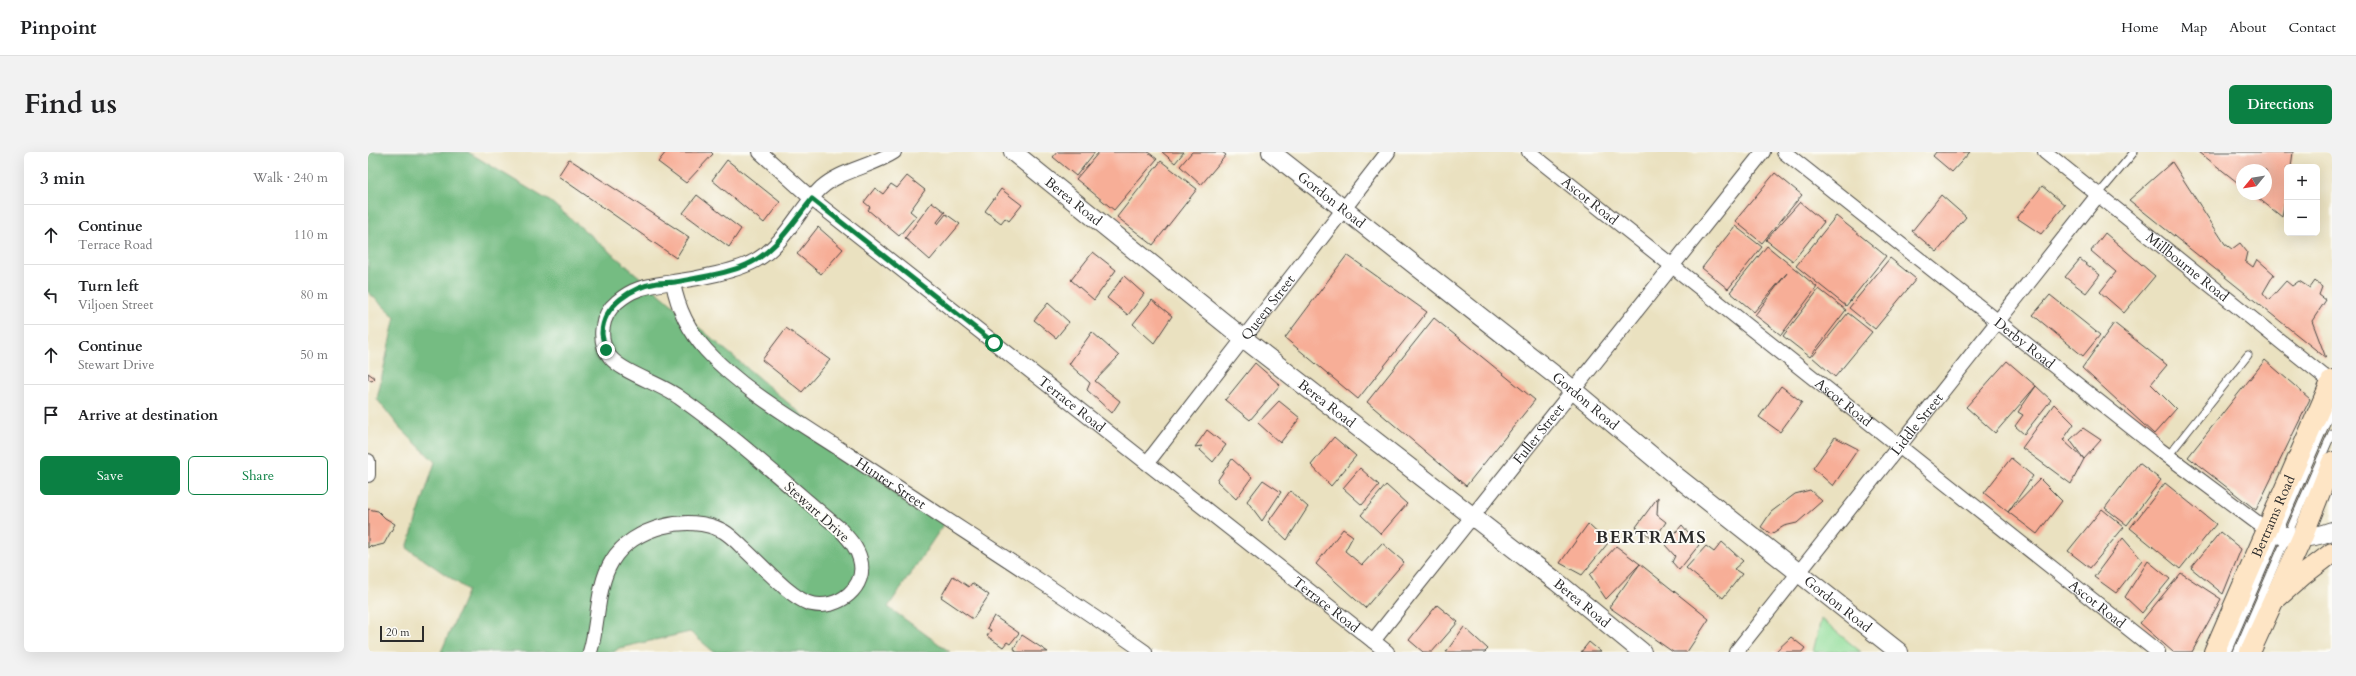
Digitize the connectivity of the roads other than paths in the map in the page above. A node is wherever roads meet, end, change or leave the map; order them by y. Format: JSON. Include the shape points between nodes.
{"nodes":[{"id":1,"x":760,"y":152,"type":"edge"},
{"id":2,"x":894,"y":152,"type":"edge"},
{"id":3,"x":1013,"y":152,"type":"edge"},
{"id":4,"x":1271,"y":152,"type":"edge"},
{"id":5,"x":1388,"y":152,"type":"edge"},
{"id":6,"x":1529,"y":152,"type":"edge"},
{"id":7,"x":1763,"y":152,"type":"edge"},
{"id":8,"x":1784,"y":152,"type":"edge"},
{"id":9,"x":2044,"y":152,"type":"edge"},
{"id":10,"x":2134,"y":152,"type":"edge"},
{"id":11,"x":2098,"y":195,"type":"junction"},
{"id":12,"x":812,"y":199,"type":"junction"},
{"id":13,"x":1346,"y":209,"type":"junction"},
{"id":14,"x":1673,"y":266,"type":"junction"},
{"id":15,"x":673,"y":283,"type":"junction"},
{"id":16,"x":1997,"y":320,"type":"junction"},
{"id":17,"x":1244,"y":338,"type":"junction"},
{"id":18,"x":2248,"y":355,"type":"dead end"},
{"id":19,"x":2332,"y":381,"type":"edge"},
{"id":20,"x":1573,"y":390,"type":"junction"},
{"id":21,"x":2332,"y":409,"type":"edge"},
{"id":22,"x":2332,"y":433,"type":"edge"},
{"id":23,"x":1898,"y":446,"type":"junction"},
{"id":24,"x":2168,"y":456,"type":"junction"},
{"id":25,"x":368,"y":461,"type":"edge"},
{"id":26,"x":2332,"y":462,"type":"edge"},
{"id":27,"x":1147,"y":463,"type":"junction"},
{"id":28,"x":368,"y":474,"type":"edge"},
{"id":29,"x":2328,"y":488,"type":"edge"},
{"id":30,"x":1471,"y":517,"type":"junction"},
{"id":31,"x":2332,"y":531,"type":"edge"},
{"id":32,"x":2283,"y":535,"type":"junction"},
{"id":33,"x":2332,"y":553,"type":"edge"},
{"id":34,"x":1800,"y":572,"type":"junction"},
{"id":35,"x":2271,"y":604,"type":"junction"},
{"id":36,"x":1373,"y":641,"type":"junction"},
{"id":37,"x":590,"y":652,"type":"edge"},
{"id":38,"x":1145,"y":652,"type":"edge"},
{"id":39,"x":1387,"y":652,"type":"edge"},
{"id":40,"x":1642,"y":652,"type":"edge"},
{"id":41,"x":1736,"y":652,"type":"edge"},
{"id":42,"x":1899,"y":652,"type":"edge"},
{"id":43,"x":2158,"y":652,"type":"edge"},
{"id":44,"x":2214,"y":652,"type":"edge"},
{"id":45,"x":2227,"y":652,"type":"edge"},
{"id":46,"x":2237,"y":652,"type":"edge"},
{"id":47,"x":2250,"y":652,"type":"edge"}],
"edges":[{"from":1,"to":12,"type":"street","name":"Terrace Road"},
{"from":2,"to":12,"type":"street","via":[[832,180]]},
{"from":3,"to":17,"type":"street","name":"Berea Road"},
{"from":4,"to":13,"type":"street","name":"Gordon Road"},
{"from":5,"to":13,"type":"street","name":"Queen Street"},
{"from":6,"to":14,"type":"street","name":"Ascot Road"},
{"from":7,"to":14,"type":"street","name":"Fuller Street"},
{"from":8,"to":16,"type":"street","name":"Derby Road"},
{"from":9,"to":11,"type":"street","name":"Millbourne Road"},
{"from":10,"to":11,"type":"lane"},
{"from":11,"to":16,"type":"street","name":"Liddle Street"},
{"from":11,"to":19,"type":"street","name":"Millbourne Road"},
{"from":12,"to":15,"type":"street","via":[[760,259],[745,266]]},
{"from":12,"to":27,"type":"street","name":"Terrace Road"},
{"from":13,"to":17,"type":"street","name":"Queen Street"},
{"from":13,"to":20,"type":"street","name":"Gordon Road"},
{"from":14,"to":20,"type":"street","name":"Fuller Street"},
{"from":14,"to":23,"type":"street","name":"Ascot Road"},
{"from":15,"to":37,"type":"street","name":"Stewart Drive","via":[[657,283],[643,287],[616,302],[606,315],[603,326],[602,335],[606,350],[616,363],[660,385],[698,410],[840,529],[853,544],[860,560],[861,576],[853,590],[841,601],[827,606],[811,604],[795,595],[724,531],[682,523],[664,526],[643,533],[625,546],[612,561],[604,581]]},
{"from":15,"to":38,"type":"street","name":"Hunter Street","via":[[676,299],[687,324],[705,349],[736,378]]},
{"from":16,"to":23,"type":"street","name":"Liddle Street"},
{"from":16,"to":24,"type":"street","name":"Derby Road"},
{"from":17,"to":27,"type":"street","name":"Queen Street"},
{"from":17,"to":30,"type":"street","name":"Berea Road"},
{"from":18,"to":24,"type":"lane"},
{"from":19,"to":32,"type":"main road","name":"Bertrams Road"},
{"from":20,"to":30,"type":"street","name":"Fuller Street"},
{"from":20,"to":34,"type":"street","name":"Gordon Road","via":[[1671,472]]},
{"from":21,"to":32,"type":"lane"},
{"from":22,"to":32,"type":"lane"},
{"from":23,"to":34,"type":"street","name":"Liddle Street"},
{"from":23,"to":43,"type":"street","name":"Ascot Road"},
{"from":24,"to":32,"type":"street","name":"Derby Road"},
{"from":25,"to":28,"type":"street"},
{"from":26,"to":29,"type":"main road","name":"Bertrams Road"},
{"from":27,"to":36,"type":"street","name":"Terrace Road"},
{"from":29,"to":32,"type":"main road","name":"Bertrams Road"},
{"from":30,"to":36,"type":"street","name":"Fuller Street"},
{"from":30,"to":40,"type":"street","name":"Berea Road","via":[[1557,582]]},
{"from":31,"to":32,"type":"street"},
{"from":32,"to":35,"type":"main road","name":"Bertrams Road"},
{"from":32,"to":44,"type":"main road","name":"Bertrams Road"},
{"from":32,"to":45,"type":"lane"},
{"from":32,"to":46,"type":"lane"},
{"from":33,"to":35,"type":"main road"},
{"from":34,"to":41,"type":"street","name":"Liddle Street"},
{"from":34,"to":42,"type":"street","name":"Gordon Road"},
{"from":35,"to":47,"type":"main road","name":"Bertrams Road"},
{"from":36,"to":39,"type":"street","name":"Terrace Road"}]}
